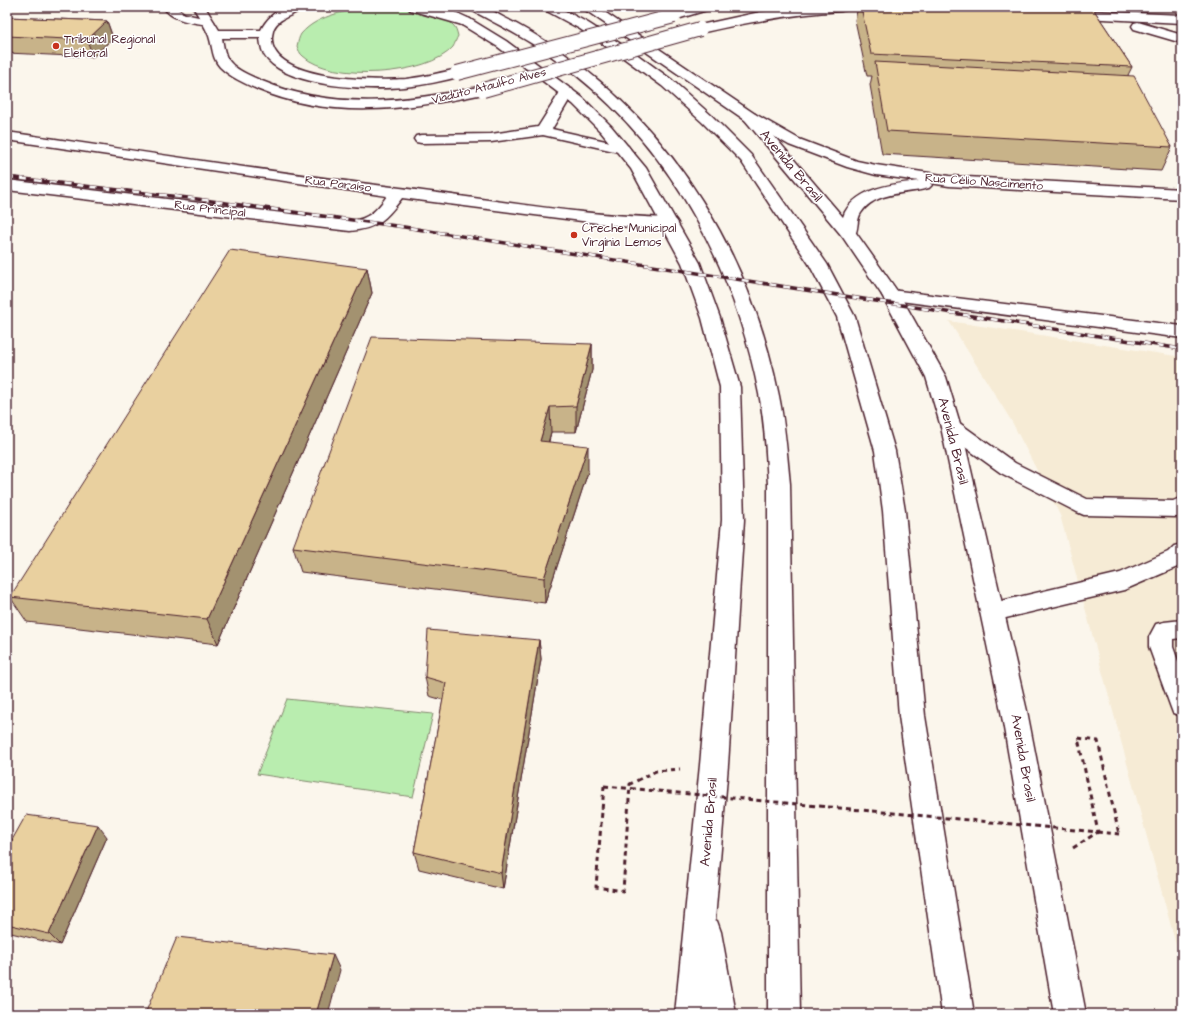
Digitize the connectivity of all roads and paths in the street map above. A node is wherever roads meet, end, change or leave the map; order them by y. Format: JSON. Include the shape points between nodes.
{"nodes":[{"id":1,"x":169,"y":7,"type":"edge"},
{"id":2,"x":199,"y":7,"type":"edge"},
{"id":3,"x":297,"y":7,"type":"edge"},
{"id":4,"x":414,"y":7,"type":"edge"},
{"id":5,"x":435,"y":7,"type":"edge"},
{"id":6,"x":587,"y":7,"type":"edge"},
{"id":7,"x":703,"y":7,"type":"edge"},
{"id":8,"x":841,"y":7,"type":"edge"},
{"id":9,"x":551,"y":8,"type":"edge"},
{"id":10,"x":1053,"y":13,"type":"edge"},
{"id":11,"x":470,"y":14,"type":"edge"},
{"id":12,"x":1084,"y":14,"type":"junction"},
{"id":13,"x":1182,"y":19,"type":"edge"},
{"id":14,"x":211,"y":28,"type":"junction"},
{"id":15,"x":266,"y":34,"type":"junction"},
{"id":16,"x":1182,"y":39,"type":"edge"},
{"id":17,"x":567,"y":92,"type":"junction"},
{"id":18,"x":750,"y":117,"type":"junction"},
{"id":19,"x":543,"y":131,"type":"junction"},
{"id":20,"x":7,"y":136,"type":"edge"},
{"id":21,"x":421,"y":139,"type":"dead end"},
{"id":22,"x":623,"y":149,"type":"junction"},
{"id":23,"x":949,"y":181,"type":"junction"},
{"id":24,"x":7,"y":185,"type":"edge"},
{"id":25,"x":398,"y":192,"type":"junction"},
{"id":26,"x":1182,"y":194,"type":"edge"},
{"id":27,"x":670,"y":223,"type":"junction"},
{"id":28,"x":848,"y":233,"type":"junction"},
{"id":29,"x":891,"y":296,"type":"junction"},
{"id":30,"x":1182,"y":332,"type":"edge"},
{"id":31,"x":951,"y":427,"type":"junction"},
{"id":32,"x":1182,"y":505,"type":"edge"},
{"id":33,"x":1182,"y":552,"type":"edge"},
{"id":34,"x":993,"y":612,"type":"junction"},
{"id":35,"x":1182,"y":629,"type":"edge"},
{"id":36,"x":1182,"y":705,"type":"edge"},
{"id":37,"x":714,"y":765,"type":"junction"},
{"id":38,"x":1044,"y":870,"type":"junction"},
{"id":39,"x":702,"y":903,"type":"junction"},
{"id":40,"x":691,"y":1014,"type":"edge"},
{"id":41,"x":720,"y":1014,"type":"edge"},
{"id":42,"x":784,"y":1014,"type":"edge"},
{"id":43,"x":958,"y":1014,"type":"edge"},
{"id":44,"x":1070,"y":1014,"type":"edge"}],
"edges":[{"from":1,"to":14,"type":"lane","via":[[173,13]]},
{"from":2,"to":14,"type":"main road","name":"Viaduto Ataulfo Alves"},
{"from":3,"to":15,"type":"main road","via":[[281,14],[272,22]]},
{"from":4,"to":11,"type":"main road"},
{"from":5,"to":11,"type":"main road","name":"Avenida Brasil"},
{"from":6,"to":18,"type":"main road","name":"Avenida Brasil"},
{"from":7,"to":15,"type":"main road","name":"Viaduto Ataulfo Alves","bridge":true,"via":[[457,73],[421,81],[384,84],[348,83],[290,70],[273,59],[267,46]]},
{"from":8,"to":14,"type":"main road","name":"Viaduto Ataulfo Alves","bridge":true,"via":[[760,16],[700,29],[483,90],[446,99],[400,105],[363,106],[316,102],[261,87],[236,74],[222,62]]},
{"from":9,"to":43,"type":"main road","via":[[584,26],[667,83],[746,158],[818,264],[846,317],[885,451],[891,488],[912,716]]},
{"from":10,"to":12,"type":"main road"},
{"from":11,"to":17,"type":"main road","name":"Avenida Brasil","via":[[502,44]]},
{"from":11,"to":42,"type":"main road","name":"Avenida Brasil","via":[[521,31],[591,80],[650,137],[704,213],[726,258],[753,332],[766,381],[774,428],[779,484]]},
{"from":12,"to":13,"type":"main road"},
{"from":12,"to":16,"type":"main road","via":[[1145,27]]},
{"from":14,"to":15,"type":"main road"},
{"from":17,"to":19,"type":"main road"},
{"from":17,"to":22,"type":"main road","name":"Avenida Brasil"},
{"from":18,"to":23,"type":"main road","name":"Rua Célio Nascimento","via":[[794,142],[852,164]]},
{"from":18,"to":28,"type":"main road","name":"Avenida Brasil"},
{"from":19,"to":21,"type":"main road","via":[[491,138]]},
{"from":19,"to":22,"type":"main road"},
{"from":20,"to":25,"type":"main road","name":"Rua Paraíso"},
{"from":22,"to":27,"type":"main road","name":"Avenida Brasil","via":[[638,168]]},
{"from":23,"to":26,"type":"main road","name":"Rua Célio Nascimento"},
{"from":23,"to":28,"type":"main road","via":[[888,190],[874,196],[860,204],[852,214]]},
{"from":24,"to":25,"type":"main road","name":"Rua Principal","via":[[359,226],[378,218]]},
{"from":25,"to":27,"type":"main road","name":"Rua Paraíso","via":[[549,213],[629,222]]},
{"from":27,"to":37,"type":"main road","name":"Avenida Brasil","via":[[691,263],[711,318],[730,387],[734,520]]},
{"from":28,"to":29,"type":"main road","name":"Avenida Brasil"},
{"from":29,"to":30,"type":"main road"},
{"from":29,"to":31,"type":"main road","name":"Avenida Brasil","via":[[936,377]]},
{"from":31,"to":32,"type":"lane","via":[[1008,468],[1084,507],[1177,509]]},
{"from":31,"to":34,"type":"main road","name":"Avenida Brasil"},
{"from":33,"to":34,"type":"lane","via":[[1176,558],[1124,581]]},
{"from":34,"to":38,"type":"main road","name":"Avenida Brasil"},
{"from":35,"to":36,"type":"lane","via":[[1164,631],[1161,637],[1161,647]]},
{"from":37,"to":38,"type":"path","bridge":true,"via":[[656,771],[630,784],[623,892],[596,887],[604,786],[1119,834],[1098,741],[1078,738],[1098,832],[1073,847]]},
{"from":37,"to":39,"type":"main road","name":"Avenida Brasil"},
{"from":38,"to":44,"type":"main road","name":"Avenida Brasil"},
{"from":39,"to":40,"type":"main road","name":"Avenida Brasil"},
{"from":39,"to":41,"type":"main road"}]}
